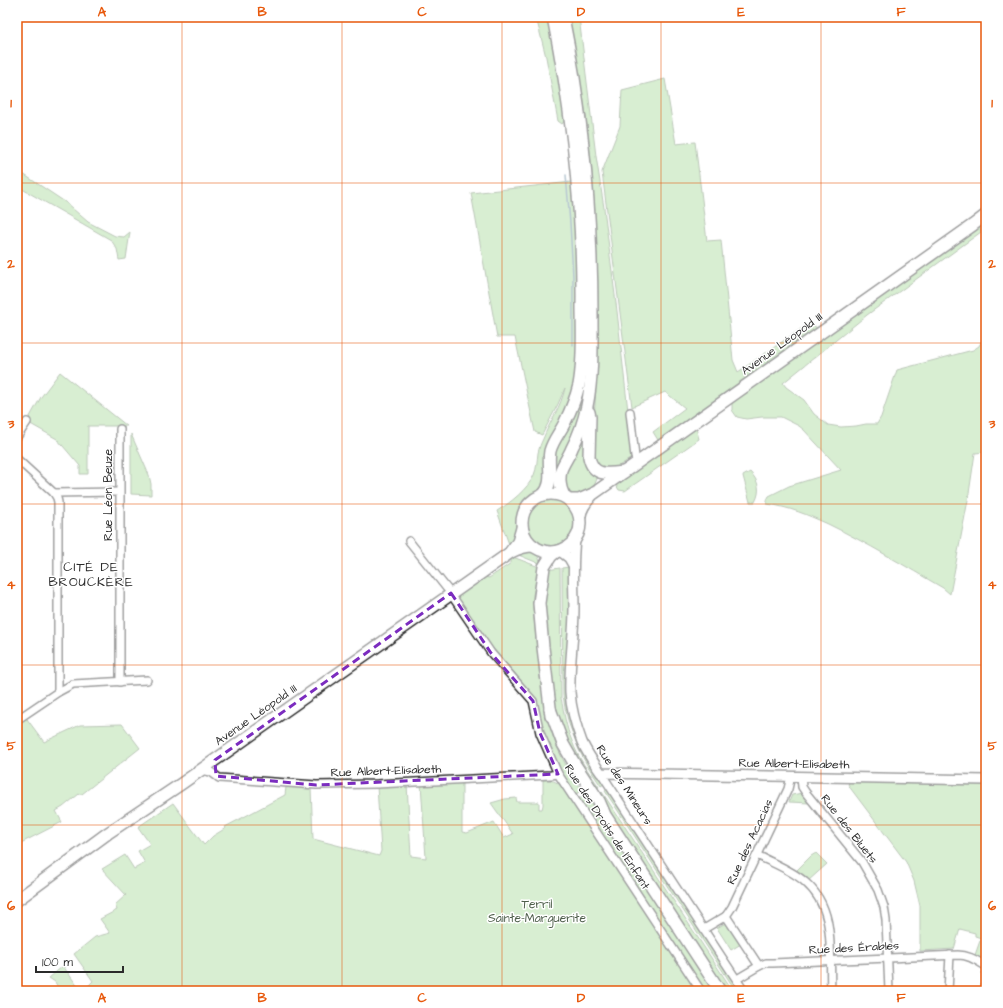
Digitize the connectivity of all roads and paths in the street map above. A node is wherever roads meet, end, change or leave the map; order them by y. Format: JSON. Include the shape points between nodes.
{"nodes":[{"id":1,"x":553,"y":17,"type":"edge"},
{"id":2,"x":563,"y":17,"type":"edge"},
{"id":3,"x":986,"y":215,"type":"edge"},
{"id":4,"x":587,"y":404,"type":"junction"},
{"id":5,"x":630,"y":412,"type":"dead end"},
{"id":6,"x":27,"y":422,"type":"dead end"},
{"id":7,"x":120,"y":429,"type":"dead end"},
{"id":8,"x":17,"y":437,"type":"edge"},
{"id":9,"x":17,"y":459,"type":"edge"},
{"id":10,"x":638,"y":463,"type":"junction"},
{"id":11,"x":624,"y":472,"type":"junction"},
{"id":12,"x":119,"y":492,"type":"junction"},
{"id":13,"x":54,"y":493,"type":"junction"},
{"id":14,"x":593,"y":494,"type":"junction"},
{"id":15,"x":543,"y":495,"type":"junction"},
{"id":16,"x":567,"y":499,"type":"junction"},
{"id":17,"x":580,"y":516,"type":"junction"},
{"id":18,"x":522,"y":528,"type":"junction"},
{"id":19,"x":409,"y":540,"type":"dead end"},
{"id":20,"x":575,"y":540,"type":"junction"},
{"id":21,"x":536,"y":548,"type":"junction"},
{"id":22,"x":558,"y":551,"type":"junction"},
{"id":23,"x":511,"y":552,"type":"junction"},
{"id":24,"x":573,"y":565,"type":"junction"},
{"id":25,"x":544,"y":567,"type":"junction"},
{"id":26,"x":451,"y":594,"type":"junction"},
{"id":27,"x":147,"y":680,"type":"dead end"},
{"id":28,"x":120,"y":682,"type":"junction"},
{"id":29,"x":58,"y":692,"type":"junction"},
{"id":30,"x":17,"y":717,"type":"edge"},
{"id":31,"x":215,"y":760,"type":"junction"},
{"id":32,"x":200,"y":770,"type":"junction"},
{"id":33,"x":601,"y":773,"type":"junction"},
{"id":34,"x":558,"y":774,"type":"junction"},
{"id":35,"x":216,"y":776,"type":"junction"},
{"id":36,"x":791,"y":776,"type":"junction"},
{"id":37,"x":801,"y":776,"type":"junction"},
{"id":38,"x":986,"y":780,"type":"edge"},
{"id":39,"x":757,"y":855,"type":"junction"},
{"id":40,"x":17,"y":900,"type":"edge"},
{"id":41,"x":726,"y":916,"type":"junction"},
{"id":42,"x":704,"y":930,"type":"junction"},
{"id":43,"x":950,"y":955,"type":"junction"},
{"id":44,"x":888,"y":958,"type":"junction"},
{"id":45,"x":831,"y":960,"type":"junction"},
{"id":46,"x":759,"y":966,"type":"junction"},
{"id":47,"x":986,"y":966,"type":"edge"},
{"id":48,"x":736,"y":979,"type":"junction"},
{"id":49,"x":701,"y":991,"type":"edge"},
{"id":50,"x":720,"y":991,"type":"edge"},
{"id":51,"x":744,"y":991,"type":"edge"},
{"id":52,"x":831,"y":991,"type":"edge"},
{"id":53,"x":889,"y":991,"type":"edge"},
{"id":54,"x":948,"y":991,"type":"edge"}],
"edges":[{"from":1,"to":15,"type":"main road","via":[[566,88],[578,196],[582,286],[581,360],[576,396],[550,451],[550,481]]},
{"from":2,"to":4,"type":"main road","via":[[576,89],[591,237],[592,344]]},
{"from":3,"to":10,"type":"main road","name":"Avenue Léopold III"},
{"from":4,"to":11,"type":"main road","via":[[590,417],[589,457],[592,465],[596,470],[606,474]]},
{"from":4,"to":16,"type":"main road","via":[[578,436],[560,474],[562,491]]},
{"from":5,"to":10,"type":"street","via":[[635,457]]},
{"from":6,"to":8,"type":"street"},
{"from":7,"to":12,"type":"street","name":"Rue Léon Beuze"},
{"from":9,"to":13,"type":"street"},
{"from":10,"to":11,"type":"main road","name":"Avenue Léopold III"},
{"from":11,"to":14,"type":"main road","name":"Avenue Léopold III"},
{"from":12,"to":13,"type":"street"},
{"from":12,"to":28,"type":"street","name":"Rue Léon Beuze"},
{"from":13,"to":29,"type":"street","via":[[58,507]]},
{"from":14,"to":16,"type":"main road","name":"Avenue Léopold III","via":[[579,500]]},
{"from":14,"to":17,"type":"main road","name":"Avenue Léopold III","via":[[584,504]]},
{"from":15,"to":16,"type":"main road","via":[[558,494]]},
{"from":15,"to":18,"type":"main road","via":[[535,498],[524,511]]},
{"from":16,"to":17,"type":"main road","via":[[574,504]]},
{"from":17,"to":20,"type":"main road","via":[[580,528]]},
{"from":18,"to":21,"type":"main road","via":[[527,540]]},
{"from":18,"to":23,"type":"main road","name":"Avenue Léopold III","via":[[518,542]]},
{"from":19,"to":26,"type":"street","name":"Rue des Droits de l'Enfant"},
{"from":20,"to":22,"type":"main road","via":[[569,547]]},
{"from":20,"to":24,"type":"street","name":"Rue des Mineurs"},
{"from":21,"to":22,"type":"main road","via":[[548,552]]},
{"from":21,"to":23,"type":"main road","name":"Avenue Léopold III","via":[[526,546]]},
{"from":21,"to":25,"type":"main road"},
{"from":22,"to":24,"type":"street","via":[[570,558]]},
{"from":22,"to":25,"type":"main road"},
{"from":23,"to":26,"type":"main road","name":"Avenue Léopold III"},
{"from":24,"to":33,"type":"street","name":"Rue des Mineurs","via":[[571,704],[582,743]]},
{"from":25,"to":50,"type":"main road","via":[[539,603],[544,661],[550,709],[563,744],[605,815]]},
{"from":26,"to":31,"type":"main road","name":"Avenue Léopold III"},
{"from":26,"to":34,"type":"street","name":"Rue des Droits de l'Enfant","via":[[491,653],[533,701],[540,733]]},
{"from":27,"to":28,"type":"street"},
{"from":28,"to":29,"type":"street","via":[[76,683]]},
{"from":29,"to":30,"type":"street","via":[[24,716]]},
{"from":31,"to":32,"type":"main road","name":"Avenue Léopold III"},
{"from":31,"to":35,"type":"street"},
{"from":32,"to":35,"type":"street","name":"Rue Albert-Elisabeth"},
{"from":32,"to":40,"type":"main road","name":"Avenue Léopold III"},
{"from":33,"to":36,"type":"street","name":"Rue Albert-Elisabeth"},
{"from":33,"to":42,"type":"street","name":"Rue des Mineurs"},
{"from":34,"to":35,"type":"street","name":"Rue Albert-Elisabeth","via":[[316,785]]},
{"from":34,"to":49,"type":"street","name":"Rue des Droits de l'Enfant"},
{"from":36,"to":37,"type":"street","name":"Rue Albert-Elisabeth"},
{"from":36,"to":39,"type":"street","name":"Rue des Acacias","via":[[788,789]]},
{"from":37,"to":38,"type":"street","name":"Rue Albert-Elisabeth"},
{"from":37,"to":44,"type":"street","name":"Rue des Bluets","via":[[802,786],[862,862],[878,890],[885,911]]},
{"from":39,"to":41,"type":"street","name":"Rue des Acacias"},
{"from":39,"to":45,"type":"street","via":[[797,876],[819,898],[828,920]]},
{"from":41,"to":42,"type":"street"},
{"from":41,"to":46,"type":"street"},
{"from":42,"to":48,"type":"street","name":"Rue des Mineurs"},
{"from":43,"to":44,"type":"street","name":"Rue des Érables"},
{"from":43,"to":47,"type":"street","name":"Rue des Érables","via":[[965,955]]},
{"from":43,"to":54,"type":"street"},
{"from":44,"to":45,"type":"street","name":"Rue des Érables"},
{"from":44,"to":53,"type":"street","name":"Rue des Bluets"},
{"from":45,"to":46,"type":"street","name":"Rue des Érables","via":[[769,963]]},
{"from":45,"to":52,"type":"street"},
{"from":46,"to":48,"type":"street","name":"Rue des Érables"},
{"from":48,"to":51,"type":"street","name":"Rue des Mineurs"}]}
